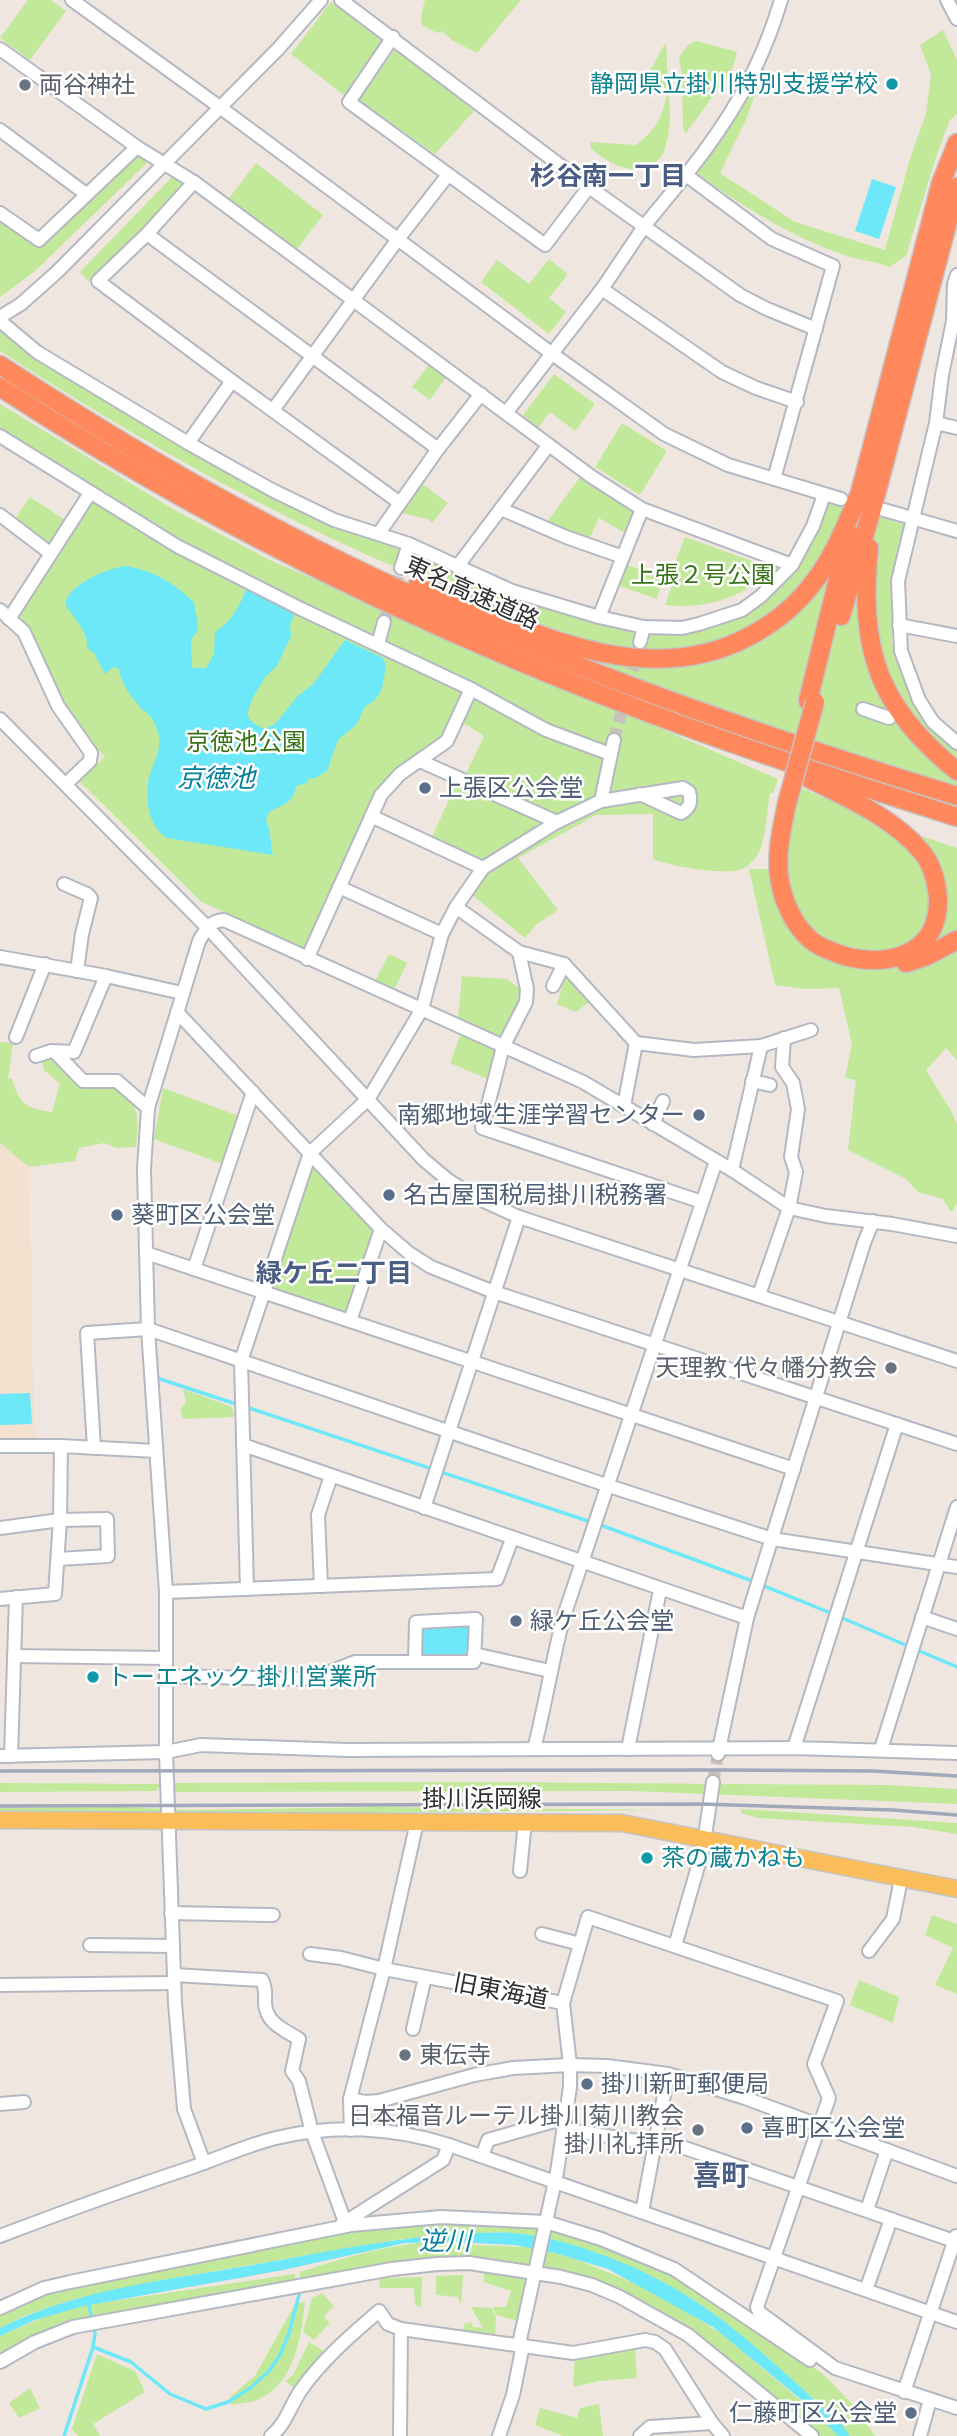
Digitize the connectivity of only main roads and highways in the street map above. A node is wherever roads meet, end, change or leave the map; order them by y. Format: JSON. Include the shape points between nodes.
{"nodes":[{"id":1,"x":957,"y":143,"type":"edge"},
{"id":2,"x":957,"y":187,"type":"edge"},
{"id":3,"x":0,"y":365,"type":"edge"},
{"id":4,"x":0,"y":387,"type":"edge"},
{"id":5,"x":872,"y":502,"type":"junction"},
{"id":6,"x":237,"y":508,"type":"junction"},
{"id":7,"x":758,"y":752,"type":"junction"},
{"id":8,"x":957,"y":771,"type":"edge"},
{"id":9,"x":957,"y":796,"type":"edge"},
{"id":10,"x":784,"y":802,"type":"junction"},
{"id":11,"x":957,"y":817,"type":"edge"},
{"id":12,"x":957,"y":940,"type":"edge"},
{"id":13,"x":0,"y":1820,"type":"edge"},
{"id":14,"x":957,"y":1889,"type":"edge"}],
"edges":[{"from":1,"to":5,"type":"highway","via":[[942,183]]},
{"from":2,"to":5,"type":"highway"},
{"from":3,"to":6,"type":"highway","name":"東名高速道路"},
{"from":4,"to":7,"type":"highway","name":"東名高速道路","via":[[138,473],[292,557],[595,692]]},
{"from":5,"to":6,"type":"highway","via":[[813,584],[781,616],[718,651],[664,660],[597,652],[529,631]]},
{"from":5,"to":8,"type":"highway","via":[[866,595],[875,660],[902,718]]},
{"from":5,"to":10,"type":"highway"},
{"from":6,"to":9,"type":"highway","name":"東名高速道路","via":[[389,584],[601,675],[806,749]]},
{"from":7,"to":10,"type":"highway","via":[[890,822],[921,852],[932,867],[938,907],[932,928],[919,947],[888,959],[851,958],[814,943],[800,928],[779,880]]},
{"from":7,"to":11,"type":"highway","name":"東名高速道路"},
{"from":10,"to":12,"type":"highway","via":[[770,863],[774,894],[788,923],[808,946],[832,959],[866,967],[899,965]]},
{"from":13,"to":14,"type":"main road","name":"掛川浜岡線","via":[[622,1823]]}]}
